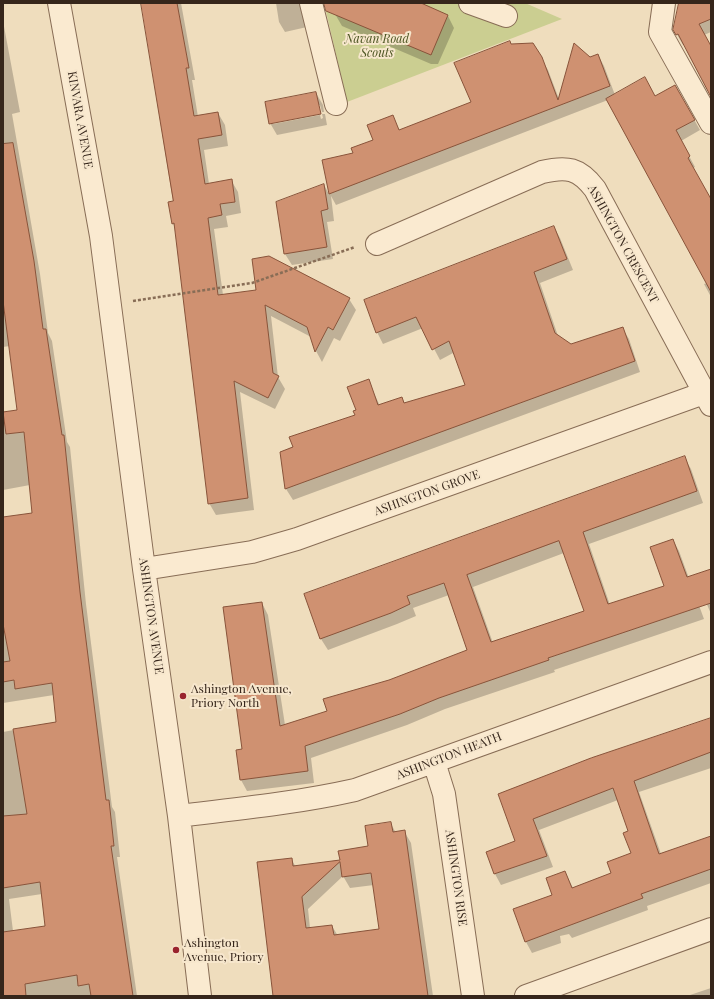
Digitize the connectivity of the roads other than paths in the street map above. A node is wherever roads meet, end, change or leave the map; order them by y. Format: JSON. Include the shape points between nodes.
{"nodes":[{"id":1,"x":59,"y":3,"type":"edge"},
{"id":2,"x":311,"y":3,"type":"edge"},
{"id":3,"x":470,"y":3,"type":"edge"},
{"id":4,"x":664,"y":3,"type":"edge"},
{"id":5,"x":506,"y":16,"type":"dead end"},
{"id":6,"x":336,"y":104,"type":"dead end"},
{"id":7,"x":711,"y":123,"type":"edge"},
{"id":8,"x":101,"y":236,"type":"joint"},
{"id":9,"x":377,"y":244,"type":"road end"},
{"id":10,"x":708,"y":399,"type":"edge"},
{"id":11,"x":144,"y":569,"type":"junction"},
{"id":12,"x":711,"y":662,"type":"edge"},
{"id":13,"x":434,"y":762,"type":"junction"},
{"id":14,"x":179,"y":816,"type":"junction"},
{"id":15,"x":711,"y":929,"type":"edge"},
{"id":16,"x":200,"y":996,"type":"edge"},
{"id":17,"x":473,"y":996,"type":"edge"},
{"id":18,"x":526,"y":996,"type":"edge"}],
"edges":[{"from":1,"to":8,"type":"street","name":"KINVARA AVENUE"},
{"from":2,"to":6,"type":"street"},
{"from":3,"to":5,"type":"street"},
{"from":4,"to":7,"type":"street","via":[[660,32]]},
{"from":8,"to":11,"type":"street","name":"ASHINGTON AVENUE"},
{"from":9,"to":10,"type":"street","name":"ASHINGTON CRESCENT","via":[[542,172],[560,168],[571,169],[585,177],[595,189]]},
{"from":10,"to":11,"type":"street","name":"ASHINGTON GROVE","via":[[297,539],[252,552]]},
{"from":11,"to":14,"type":"street","name":"ASHINGTON AVENUE"},
{"from":12,"to":13,"type":"street","name":"ASHINGTON HEATH"},
{"from":13,"to":14,"type":"street","name":"ASHINGTON HEATH","via":[[355,790],[313,799]]},
{"from":13,"to":17,"type":"street","name":"ASHINGTON RISE","via":[[444,794]]},
{"from":14,"to":16,"type":"street","name":"ASHINGTON AVENUE"},
{"from":15,"to":18,"type":"street"}]}
